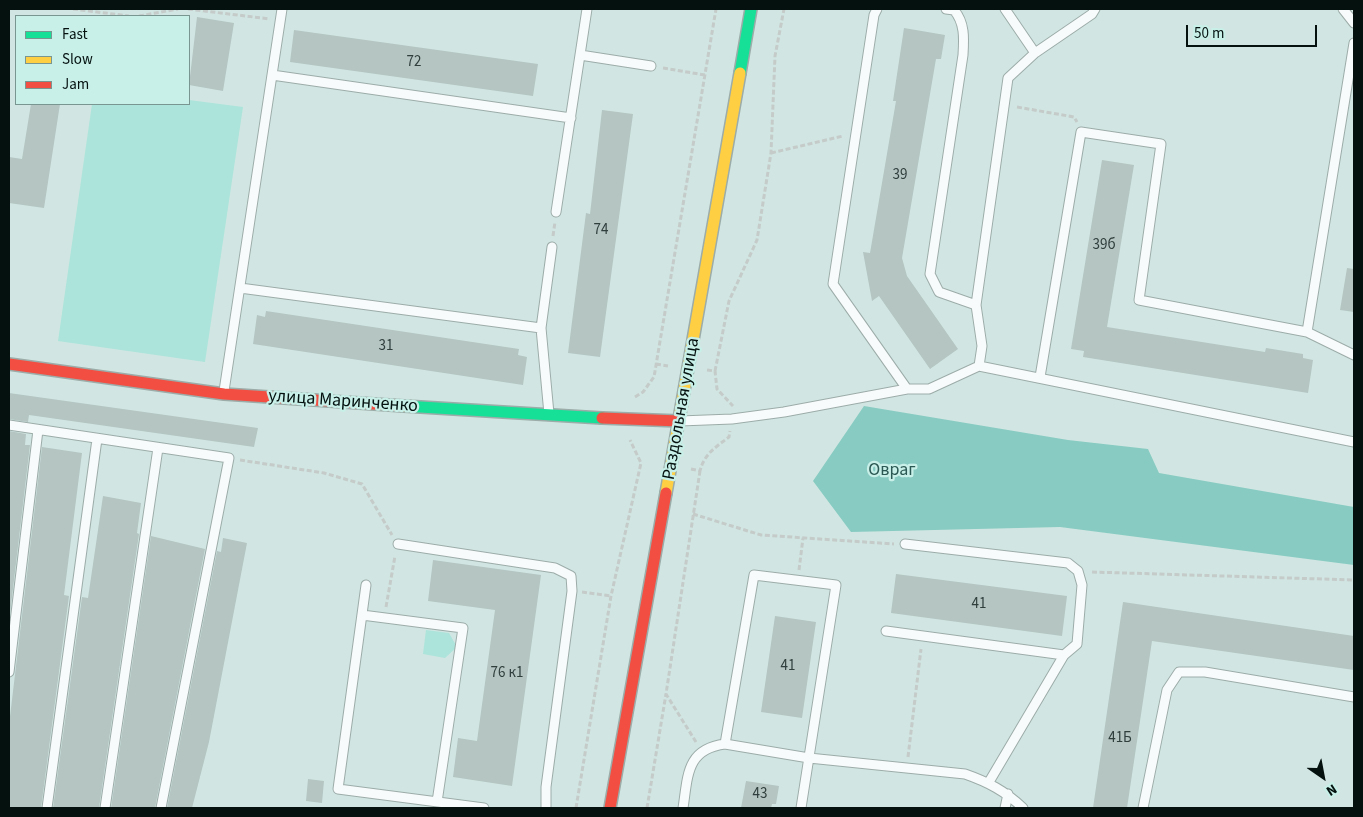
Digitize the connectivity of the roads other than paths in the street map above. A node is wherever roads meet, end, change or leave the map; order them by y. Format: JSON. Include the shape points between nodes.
{"nodes":[{"id":1,"x":282,"y":9,"type":"edge"},
{"id":2,"x":587,"y":9,"type":"edge"},
{"id":3,"x":751,"y":9,"type":"edge"},
{"id":4,"x":877,"y":9,"type":"edge"},
{"id":5,"x":946,"y":9,"type":"edge"},
{"id":6,"x":1005,"y":9,"type":"edge"},
{"id":7,"x":1094,"y":9,"type":"edge"},
{"id":8,"x":1342,"y":9,"type":"edge"},
{"id":9,"x":1354,"y":23,"type":"edge"},
{"id":10,"x":1354,"y":43,"type":"edge"},
{"id":11,"x":1035,"y":53,"type":"junction"},
{"id":12,"x":580,"y":55,"type":"junction"},
{"id":13,"x":651,"y":66,"type":"road end"},
{"id":14,"x":272,"y":75,"type":"junction"},
{"id":15,"x":570,"y":118,"type":"junction"},
{"id":16,"x":556,"y":212,"type":"road end"},
{"id":17,"x":552,"y":247,"type":"road end"},
{"id":18,"x":240,"y":288,"type":"junction"},
{"id":19,"x":976,"y":305,"type":"junction"},
{"id":20,"x":541,"y":328,"type":"junction"},
{"id":21,"x":1307,"y":332,"type":"junction"},
{"id":22,"x":1354,"y":356,"type":"edge"},
{"id":23,"x":9,"y":364,"type":"edge"},
{"id":24,"x":979,"y":366,"type":"junction"},
{"id":25,"x":1040,"y":377,"type":"junction"},
{"id":26,"x":907,"y":388,"type":"junction"},
{"id":27,"x":224,"y":394,"type":"junction"},
{"id":28,"x":550,"y":416,"type":"junction"},
{"id":29,"x":679,"y":421,"type":"junction"},
{"id":30,"x":9,"y":425,"type":"edge"},
{"id":31,"x":38,"y":430,"type":"junction"},
{"id":32,"x":97,"y":439,"type":"junction"},
{"id":33,"x":1354,"y":442,"type":"edge"},
{"id":34,"x":158,"y":448,"type":"junction"},
{"id":35,"x":398,"y":544,"type":"road end"},
{"id":36,"x":905,"y":544,"type":"road end"},
{"id":37,"x":366,"y":585,"type":"dead end"},
{"id":38,"x":362,"y":615,"type":"junction"},
{"id":39,"x":886,"y":631,"type":"dead end"},
{"id":40,"x":1064,"y":655,"type":"junction"},
{"id":41,"x":9,"y":672,"type":"edge"},
{"id":42,"x":1354,"y":697,"type":"edge"},
{"id":43,"x":725,"y":744,"type":"junction"},
{"id":44,"x":809,"y":758,"type":"junction"},
{"id":45,"x":989,"y":782,"type":"junction"},
{"id":46,"x":1008,"y":794,"type":"junction"},
{"id":47,"x":437,"y":802,"type":"junction"},
{"id":48,"x":47,"y":808,"type":"edge"},
{"id":49,"x":105,"y":808,"type":"edge"},
{"id":50,"x":160,"y":808,"type":"edge"},
{"id":51,"x":484,"y":808,"type":"edge"},
{"id":52,"x":546,"y":808,"type":"edge"},
{"id":53,"x":610,"y":808,"type":"edge"},
{"id":54,"x":683,"y":808,"type":"edge"},
{"id":55,"x":801,"y":808,"type":"edge"},
{"id":56,"x":1006,"y":808,"type":"edge"},
{"id":57,"x":1023,"y":808,"type":"edge"},
{"id":58,"x":1143,"y":808,"type":"edge"}],
"edges":[{"from":1,"to":14,"type":"lane"},
{"from":2,"to":12,"type":"lane"},
{"from":3,"to":29,"type":"main road","name":"Раздольная улица"},
{"from":4,"to":26,"type":"lane","via":[[833,284]]},
{"from":5,"to":19,"type":"lane","via":[[954,10],[961,18],[963,55],[930,274],[939,292]]},
{"from":6,"to":11,"type":"lane"},
{"from":7,"to":11,"type":"lane","via":[[1092,14]]},
{"from":8,"to":9,"type":"lane"},
{"from":10,"to":21,"type":"lane"},
{"from":11,"to":19,"type":"lane","via":[[1008,78]]},
{"from":12,"to":13,"type":"lane"},
{"from":12,"to":15,"type":"lane"},
{"from":14,"to":15,"type":"lane"},
{"from":14,"to":18,"type":"lane"},
{"from":15,"to":16,"type":"lane"},
{"from":17,"to":20,"type":"lane"},
{"from":18,"to":20,"type":"lane"},
{"from":18,"to":27,"type":"lane"},
{"from":19,"to":24,"type":"lane","via":[[982,346]]},
{"from":20,"to":28,"type":"lane"},
{"from":21,"to":22,"type":"lane"},
{"from":21,"to":25,"type":"lane","via":[[1140,300],[1161,144],[1081,132]]},
{"from":23,"to":27,"type":"main road","name":"улица Маринченко"},
{"from":24,"to":25,"type":"lane"},
{"from":24,"to":26,"type":"lane","via":[[929,390]]},
{"from":25,"to":33,"type":"lane"},
{"from":26,"to":29,"type":"lane","via":[[784,412],[732,419]]},
{"from":27,"to":28,"type":"main road","name":"улица Маринченко"},
{"from":28,"to":29,"type":"main road","name":"улица Маринченко"},
{"from":29,"to":53,"type":"main road","name":"Раздольная улица"},
{"from":30,"to":31,"type":"lane"},
{"from":31,"to":32,"type":"lane"},
{"from":31,"to":41,"type":"lane"},
{"from":32,"to":34,"type":"lane"},
{"from":32,"to":48,"type":"lane"},
{"from":34,"to":49,"type":"lane"},
{"from":34,"to":50,"type":"lane","via":[[229,458]]},
{"from":35,"to":52,"type":"lane","via":[[555,568],[571,576],[572,591]]},
{"from":36,"to":40,"type":"lane","via":[[1068,563],[1078,571],[1082,586],[1077,644]]},
{"from":37,"to":38,"type":"lane"},
{"from":38,"to":47,"type":"lane","via":[[338,789]]},
{"from":38,"to":47,"type":"lane","via":[[463,628]]},
{"from":39,"to":40,"type":"lane"},
{"from":40,"to":45,"type":"lane"},
{"from":42,"to":58,"type":"lane","via":[[1205,672],[1179,672],[1167,690]]},
{"from":43,"to":44,"type":"lane"},
{"from":43,"to":44,"type":"lane","via":[[754,575],[836,585]]},
{"from":43,"to":54,"type":"lane","via":[[701,751],[693,761]]},
{"from":44,"to":45,"type":"lane","via":[[964,774]]},
{"from":44,"to":55,"type":"lane"},
{"from":45,"to":46,"type":"lane"},
{"from":46,"to":56,"type":"lane"},
{"from":46,"to":57,"type":"lane"},
{"from":47,"to":51,"type":"lane"}]}
